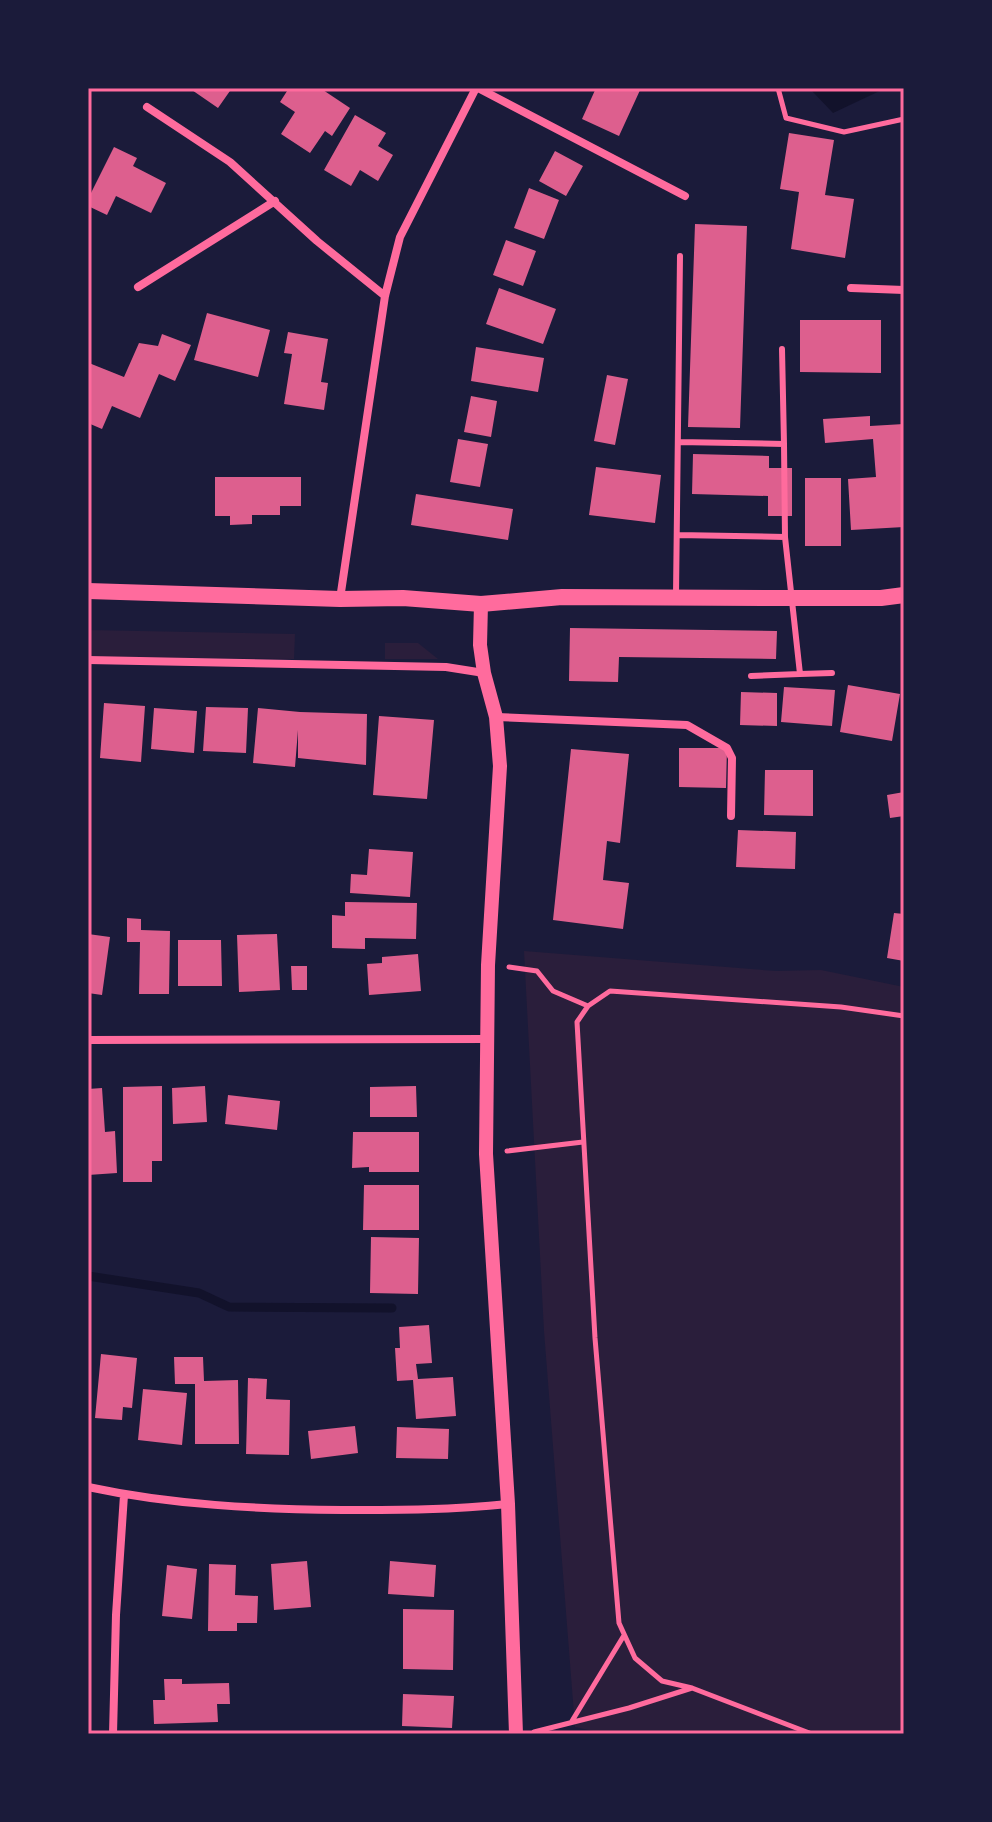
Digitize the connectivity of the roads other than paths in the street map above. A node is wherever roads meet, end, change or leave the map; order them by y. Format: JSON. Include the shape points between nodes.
{"nodes":[{"id":1,"x":477,"y":88,"type":"edge"},
{"id":2,"x":147,"y":107,"type":"dead end"},
{"id":3,"x":685,"y":196,"type":"dead end"},
{"id":4,"x":275,"y":201,"type":"junction"},
{"id":5,"x":680,"y":256,"type":"dead end"},
{"id":6,"x":138,"y":287,"type":"dead end"},
{"id":7,"x":851,"y":288,"type":"dead end"},
{"id":8,"x":904,"y":290,"type":"edge"},
{"id":9,"x":385,"y":296,"type":"junction"},
{"id":10,"x":782,"y":349,"type":"dead end"},
{"id":11,"x":678,"y":442,"type":"junction"},
{"id":12,"x":784,"y":444,"type":"junction"},
{"id":13,"x":677,"y":535,"type":"junction"},
{"id":14,"x":785,"y":537,"type":"junction"},
{"id":15,"x":88,"y":591,"type":"edge"},
{"id":16,"x":904,"y":595,"type":"edge"},
{"id":17,"x":790,"y":598,"type":"junction"},
{"id":18,"x":340,"y":599,"type":"junction"},
{"id":19,"x":676,"y":599,"type":"junction"},
{"id":20,"x":481,"y":604,"type":"junction"},
{"id":21,"x":88,"y":660,"type":"edge"},
{"id":22,"x":484,"y":673,"type":"junction"},
{"id":23,"x":832,"y":673,"type":"dead end"},
{"id":24,"x":800,"y":674,"type":"junction"},
{"id":25,"x":751,"y":676,"type":"dead end"},
{"id":26,"x":496,"y":717,"type":"junction"},
{"id":27,"x":731,"y":816,"type":"dead end"},
{"id":28,"x":487,"y":1039,"type":"junction"},
{"id":29,"x":88,"y":1040,"type":"edge"},
{"id":30,"x":88,"y":1487,"type":"edge"},
{"id":31,"x":124,"y":1495,"type":"junction"},
{"id":32,"x":508,"y":1504,"type":"junction"},
{"id":33,"x":113,"y":1734,"type":"edge"},
{"id":34,"x":516,"y":1734,"type":"edge"}],
"edges":[{"from":1,"to":3,"type":"street"},
{"from":1,"to":9,"type":"street","via":[[400,237]]},
{"from":2,"to":4,"type":"street","via":[[230,162]]},
{"from":4,"to":6,"type":"street"},
{"from":4,"to":9,"type":"street"},
{"from":5,"to":11,"type":"lane"},
{"from":7,"to":8,"type":"street"},
{"from":9,"to":18,"type":"street"},
{"from":10,"to":12,"type":"lane"},
{"from":11,"to":12,"type":"lane"},
{"from":11,"to":13,"type":"lane"},
{"from":12,"to":14,"type":"lane"},
{"from":13,"to":14,"type":"lane"},
{"from":13,"to":19,"type":"lane"},
{"from":14,"to":17,"type":"lane"},
{"from":15,"to":18,"type":"main road"},
{"from":16,"to":17,"type":"main road"},
{"from":17,"to":19,"type":"main road"},
{"from":17,"to":24,"type":"lane"},
{"from":18,"to":20,"type":"main road"},
{"from":19,"to":20,"type":"main road","via":[[562,597]]},
{"from":20,"to":22,"type":"street"},
{"from":21,"to":22,"type":"street","via":[[446,667]]},
{"from":22,"to":26,"type":"street"},
{"from":23,"to":24,"type":"lane"},
{"from":24,"to":25,"type":"lane"},
{"from":26,"to":27,"type":"street","via":[[687,725],[727,748],[732,758]]},
{"from":26,"to":28,"type":"street","via":[[500,766]]},
{"from":28,"to":29,"type":"street"},
{"from":28,"to":32,"type":"street","via":[[486,1154]]},
{"from":30,"to":31,"type":"street"},
{"from":31,"to":32,"type":"street","via":[[221,1507],[300,1509],[426,1510]]},
{"from":31,"to":33,"type":"street"},
{"from":32,"to":34,"type":"street"}]}
